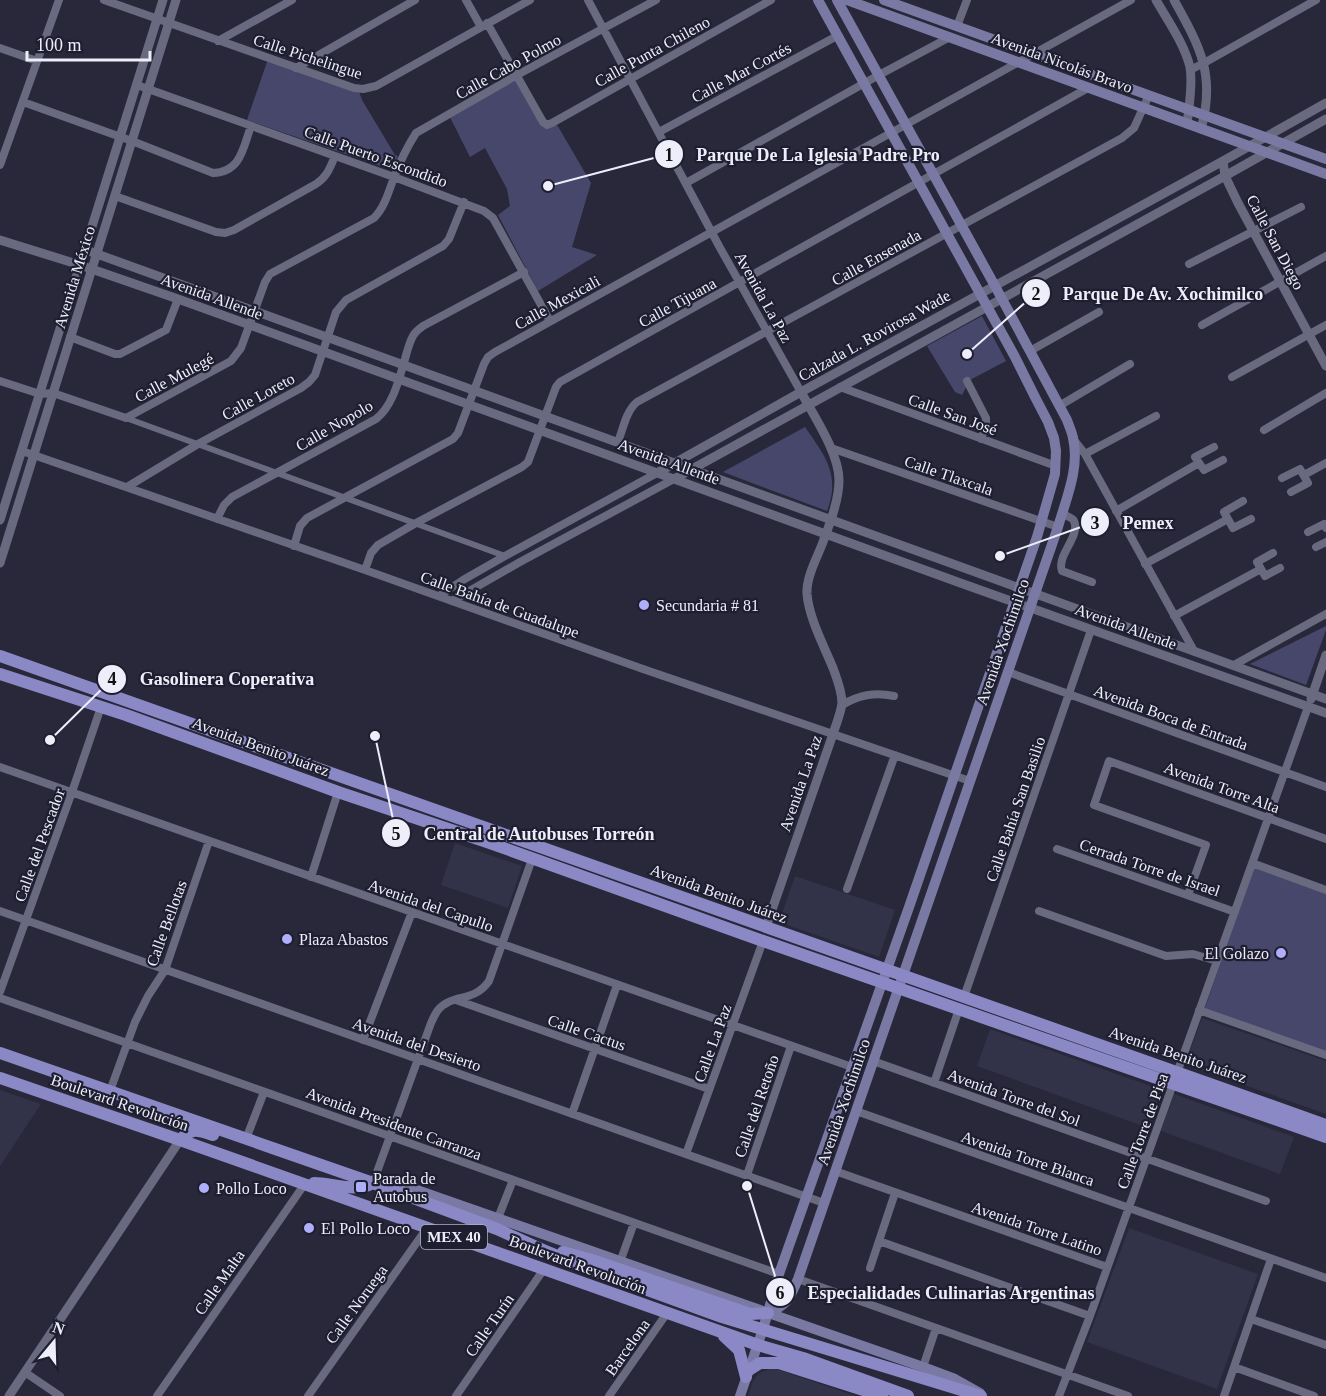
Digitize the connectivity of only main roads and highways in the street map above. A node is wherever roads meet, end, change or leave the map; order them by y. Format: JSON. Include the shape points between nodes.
{"nodes":[{"id":1,"x":818,"y":0,"type":"edge"},
{"id":2,"x":837,"y":0,"type":"edge"},
{"id":3,"x":847,"y":0,"type":"edge"},
{"id":4,"x":884,"y":0,"type":"edge"},
{"id":5,"x":1326,"y":159,"type":"edge"},
{"id":6,"x":1326,"y":174,"type":"edge"},
{"id":7,"x":0,"y":656,"type":"edge"},
{"id":8,"x":0,"y":674,"type":"edge"},
{"id":9,"x":150,"y":709,"type":"junction"},
{"id":10,"x":126,"y":715,"type":"junction"},
{"id":11,"x":337,"y":775,"type":"junction"},
{"id":12,"x":338,"y":792,"type":"junction"},
{"id":13,"x":410,"y":801,"type":"junction"},
{"id":14,"x":612,"y":872,"type":"junction"},
{"id":15,"x":608,"y":885,"type":"junction"},
{"id":16,"x":887,"y":970,"type":"junction"},
{"id":17,"x":903,"y":975,"type":"junction"},
{"id":18,"x":882,"y":982,"type":"junction"},
{"id":19,"x":899,"y":988,"type":"junction"},
{"id":20,"x":0,"y":1053,"type":"edge"},
{"id":21,"x":1175,"y":1077,"type":"junction"},
{"id":22,"x":0,"y":1078,"type":"edge"},
{"id":23,"x":1270,"y":1117,"type":"junction"},
{"id":24,"x":1326,"y":1125,"type":"edge"},
{"id":25,"x":1326,"y":1130,"type":"edge"},
{"id":26,"x":1326,"y":1137,"type":"edge"},
{"id":27,"x":246,"y":1139,"type":"junction"},
{"id":28,"x":180,"y":1140,"type":"junction"},
{"id":29,"x":373,"y":1183,"type":"junction"},
{"id":30,"x":304,"y":1185,"type":"junction"},
{"id":31,"x":475,"y":1245,"type":"junction"},
{"id":32,"x":543,"y":1250,"type":"junction"},
{"id":33,"x":619,"y":1265,"type":"junction"},
{"id":34,"x":768,"y":1313,"type":"junction"},
{"id":35,"x":763,"y":1329,"type":"junction"},
{"id":36,"x":718,"y":1331,"type":"junction"},
{"id":37,"x":758,"y":1345,"type":"junction"},
{"id":38,"x":748,"y":1373,"type":"junction"},
{"id":39,"x":740,"y":1396,"type":"edge"},
{"id":40,"x":882,"y":1396,"type":"edge"},
{"id":41,"x":908,"y":1396,"type":"edge"},
{"id":42,"x":981,"y":1396,"type":"edge"},
{"id":43,"x":986,"y":1396,"type":"edge"}],
"edges":[{"from":1,"to":16,"type":"main road","name":"Avenida Xochimilco","via":[[1015,357],[1048,422],[1056,451],[1055,474],[1042,522]]},
{"from":2,"to":17,"type":"main road","name":"Avenida Xochimilco","via":[[1059,406],[1073,438],[1075,459],[1058,527]]},
{"from":3,"to":6,"type":"main road","name":"Avenida Nicolás Bravo"},
{"from":4,"to":5,"type":"main road","name":"Avenida Nicolás Bravo"},
{"from":7,"to":9,"type":"main road","name":"Avenida Benito Juárez"},
{"from":8,"to":10,"type":"main road","name":"Avenida Benito Juárez"},
{"from":9,"to":10,"type":"main road","via":[[143,714]]},
{"from":9,"to":11,"type":"main road","name":"Avenida Benito Juárez"},
{"from":10,"to":12,"type":"main road","name":"Avenida Benito Juárez"},
{"from":11,"to":12,"type":"main road"},
{"from":11,"to":13,"type":"main road","name":"Avenida Benito Juárez"},
{"from":12,"to":13,"type":"main road","via":[[355,789],[395,802]]},
{"from":12,"to":15,"type":"main road","name":"Avenida Benito Juárez"},
{"from":13,"to":14,"type":"main road","name":"Avenida Benito Juárez"},
{"from":14,"to":15,"type":"main road"},
{"from":14,"to":16,"type":"main road","name":"Avenida Benito Juárez"},
{"from":15,"to":18,"type":"main road","name":"Avenida Benito Juárez"},
{"from":16,"to":17,"type":"main road","name":"Avenida Benito Juárez"},
{"from":16,"to":18,"type":"main road","name":"Avenida Xochimilco"},
{"from":17,"to":19,"type":"main road","name":"Avenida Xochimilco"},
{"from":17,"to":21,"type":"main road","name":"Avenida Benito Juárez"},
{"from":18,"to":19,"type":"main road","name":"Avenida Benito Juárez"},
{"from":18,"to":34,"type":"main road","name":"Avenida Xochimilco"},
{"from":19,"to":21,"type":"main road","name":"Avenida Benito Juárez"},
{"from":19,"to":34,"type":"main road","name":"Avenida Xochimilco","via":[[798,1279],[785,1304]]},
{"from":20,"to":27,"type":"main road","number":"MEX 40"},
{"from":21,"to":23,"type":"main road","name":"Avenida Benito Juárez"},
{"from":21,"to":24,"type":"main road","name":"Avenida Benito Juárez"},
{"from":22,"to":28,"type":"main road","name":"Boulevard Revolución","number":"MEX 40"},
{"from":23,"to":25,"type":"main road"},
{"from":23,"to":26,"type":"main road","name":"Avenida Benito Juárez"},
{"from":27,"to":28,"type":"main road","via":[[232,1140],[198,1131],[188,1132]]},
{"from":27,"to":29,"type":"main road","number":"MEX 40"},
{"from":28,"to":30,"type":"main road","name":"Boulevard Revolución","number":"MEX 40"},
{"from":29,"to":30,"type":"main road","via":[[362,1187]]},
{"from":29,"to":32,"type":"main road","number":"MEX 40"},
{"from":29,"to":33,"type":"main road","via":[[391,1181]]},
{"from":30,"to":31,"type":"main road","name":"Boulevard Revolución","number":"MEX 40"},
{"from":31,"to":32,"type":"main road"},
{"from":31,"to":36,"type":"main road","name":"Boulevard Revolución","number":"MEX 40"},
{"from":32,"to":33,"type":"main road"},
{"from":32,"to":35,"type":"main road","number":"MEX 40","via":[[623,1282]]},
{"from":33,"to":34,"type":"main road","via":[[750,1314]]},
{"from":34,"to":35,"type":"main road","name":"Avenida Xochimilco"},
{"from":34,"to":43,"type":"main road","via":[[922,1367]]},
{"from":35,"to":37,"type":"main road","name":"Avenida Xochimilco"},
{"from":35,"to":42,"type":"main road","number":"MEX 40"},
{"from":36,"to":37,"type":"main road","name":"Boulevard Revolución","number":"MEX 40"},
{"from":36,"to":38,"type":"main road","via":[[739,1350]]},
{"from":37,"to":38,"type":"main road","name":"Avenida Xochimilco"},
{"from":37,"to":41,"type":"main road","name":"Boulevard Revolución","number":"MEX 40"},
{"from":38,"to":39,"type":"main road","name":"Avenida Xochimilco"},
{"from":38,"to":40,"type":"main road","via":[[760,1363],[779,1363]]}]}
